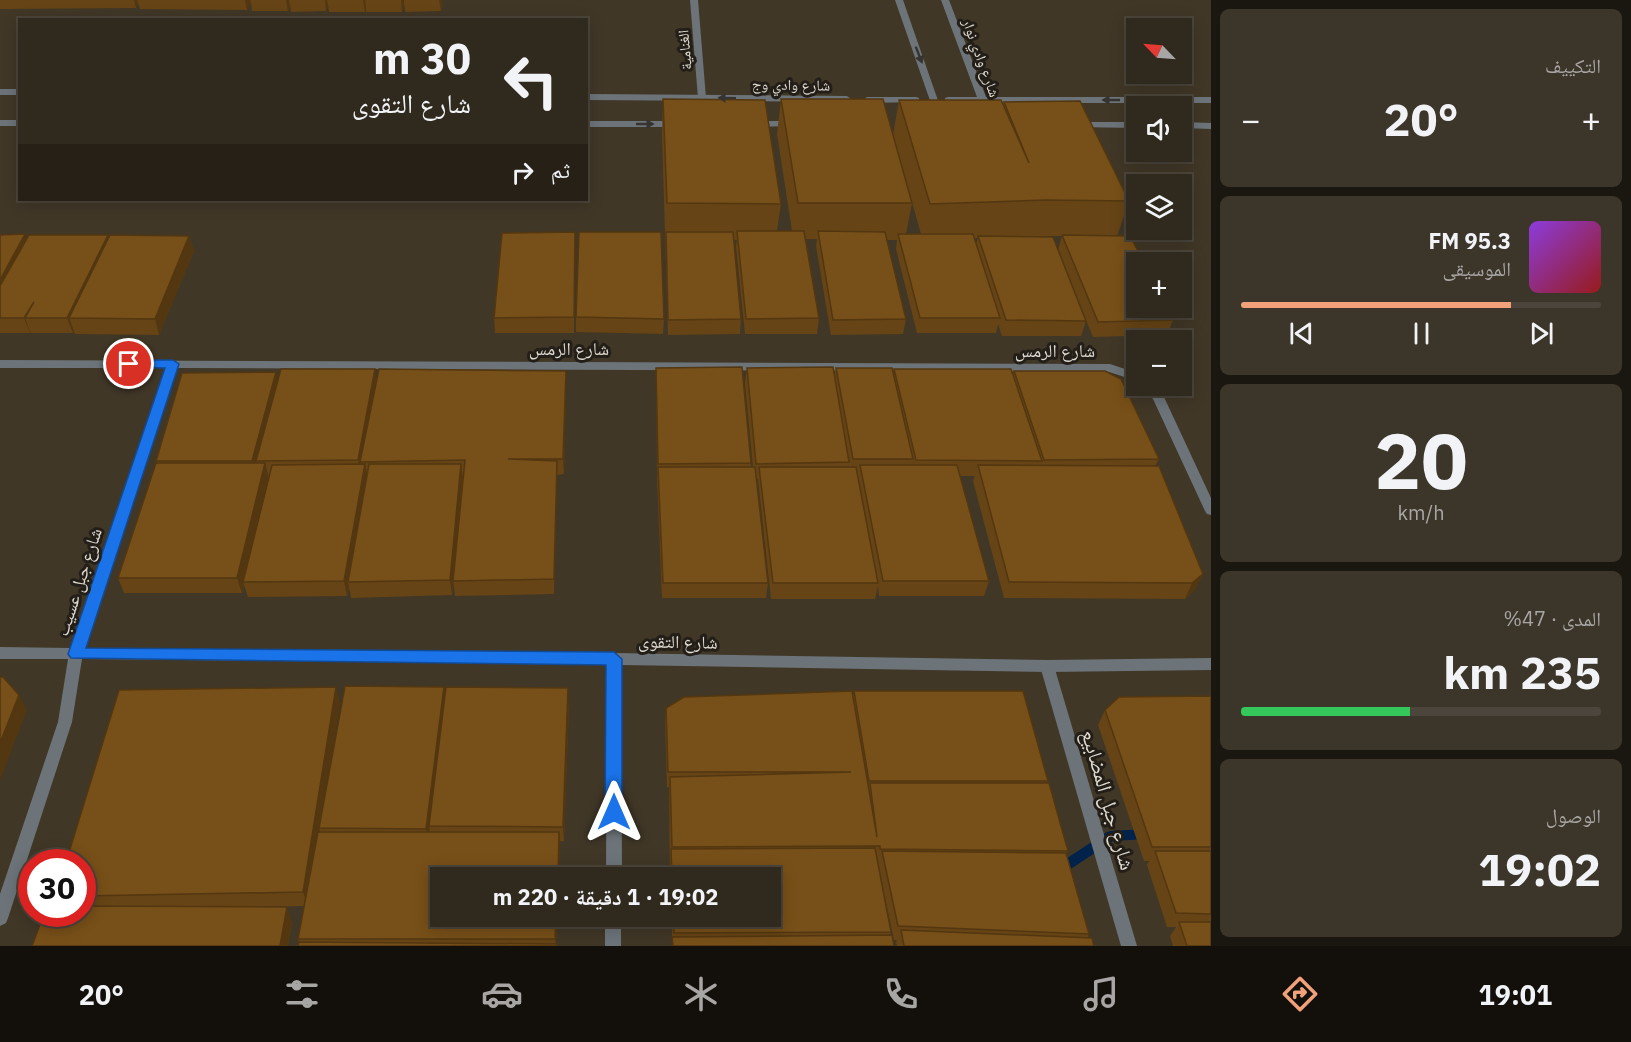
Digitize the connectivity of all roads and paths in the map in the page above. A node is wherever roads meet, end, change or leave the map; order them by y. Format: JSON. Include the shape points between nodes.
{"nodes":[{"id":1,"x":694,"y":0,"type":"edge"},
{"id":2,"x":898,"y":0,"type":"edge"},
{"id":3,"x":945,"y":0,"type":"edge"},
{"id":4,"x":0,"y":92,"type":"edge"},
{"id":5,"x":18,"y":92,"type":"edge"},
{"id":6,"x":588,"y":97,"type":"edge"},
{"id":7,"x":702,"y":98,"type":"junction"},
{"id":8,"x":933,"y":100,"type":"junction"},
{"id":9,"x":982,"y":100,"type":"junction"},
{"id":10,"x":1211,"y":100,"type":"edge"},
{"id":11,"x":989,"y":116,"type":"edge"},
{"id":12,"x":0,"y":123,"type":"edge"},
{"id":13,"x":18,"y":123,"type":"edge"},
{"id":14,"x":588,"y":124,"type":"edge"},
{"id":15,"x":693,"y":124,"type":"edge"},
{"id":16,"x":741,"y":124,"type":"edge"},
{"id":17,"x":800,"y":124,"type":"edge"},
{"id":18,"x":931,"y":124,"type":"edge"},
{"id":19,"x":1070,"y":125,"type":"edge"},
{"id":20,"x":1126,"y":125,"type":"edge"},
{"id":21,"x":1192,"y":125,"type":"edge"},
{"id":22,"x":1211,"y":126,"type":"edge"},
{"id":23,"x":0,"y":364,"type":"edge"},
{"id":24,"x":173,"y":364,"type":"junction"},
{"id":25,"x":1126,"y":373,"type":"edge"},
{"id":26,"x":1157,"y":396,"type":"edge"},
{"id":27,"x":1211,"y":511,"type":"edge"},
{"id":28,"x":0,"y":653,"type":"edge"},
{"id":29,"x":76,"y":654,"type":"junction"},
{"id":30,"x":614,"y":659,"type":"junction"},
{"id":31,"x":1211,"y":664,"type":"edge"},
{"id":32,"x":1047,"y":666,"type":"junction"},
{"id":33,"x":614,"y":867,"type":"edge"},
{"id":34,"x":0,"y":918,"type":"edge"},
{"id":35,"x":613,"y":927,"type":"edge"},
{"id":36,"x":613,"y":946,"type":"edge"},
{"id":37,"x":1129,"y":946,"type":"edge"}],
"edges":[{"from":1,"to":7,"type":"street","name":"الغنامية"},
{"from":2,"to":8,"type":"street","one_way":true},
{"from":3,"to":9,"type":"street","name":"شارع وادي نوار"},
{"from":4,"to":5,"type":"street"},
{"from":6,"to":7,"type":"street","name":"شارع وادي وج"},
{"from":8,"to":7,"type":"street","name":"شارع وادي وج","one_way":true},
{"from":8,"to":9,"type":"street","name":"شارع وادي وج"},
{"from":8,"to":18,"type":"street","via":[[943,124]]},
{"from":10,"to":9,"type":"street","name":"شارع وادي وج","one_way":true},
{"from":9,"to":11,"type":"street","name":"شارع وادي نوار"},
{"from":12,"to":13,"type":"street"},
{"from":14,"to":15,"type":"street","one_way":true},
{"from":16,"to":17,"type":"street"},
{"from":19,"to":20,"type":"street"},
{"from":21,"to":22,"type":"street"},
{"from":23,"to":24,"type":"street","name":"شارع الرمس"},
{"from":24,"to":25,"type":"street","name":"شارع الرمس","via":[[1110,368]]},
{"from":24,"to":29,"type":"street","name":"شارع جبل عسيب"},
{"from":26,"to":27,"type":"street"},
{"from":28,"to":29,"type":"street","name":"شارع التقوى"},
{"from":29,"to":30,"type":"street","name":"شارع التقوى"},
{"from":29,"to":34,"type":"street","name":"شارع جبل عسيب","via":[[65,722]]},
{"from":30,"to":32,"type":"street","name":"شارع التقوى"},
{"from":30,"to":33,"type":"street"},
{"from":31,"to":32,"type":"street","name":"شارع التقوى"},
{"from":32,"to":37,"type":"street","name":"شارع جبل المضابيع"},
{"from":35,"to":36,"type":"street"}]}
